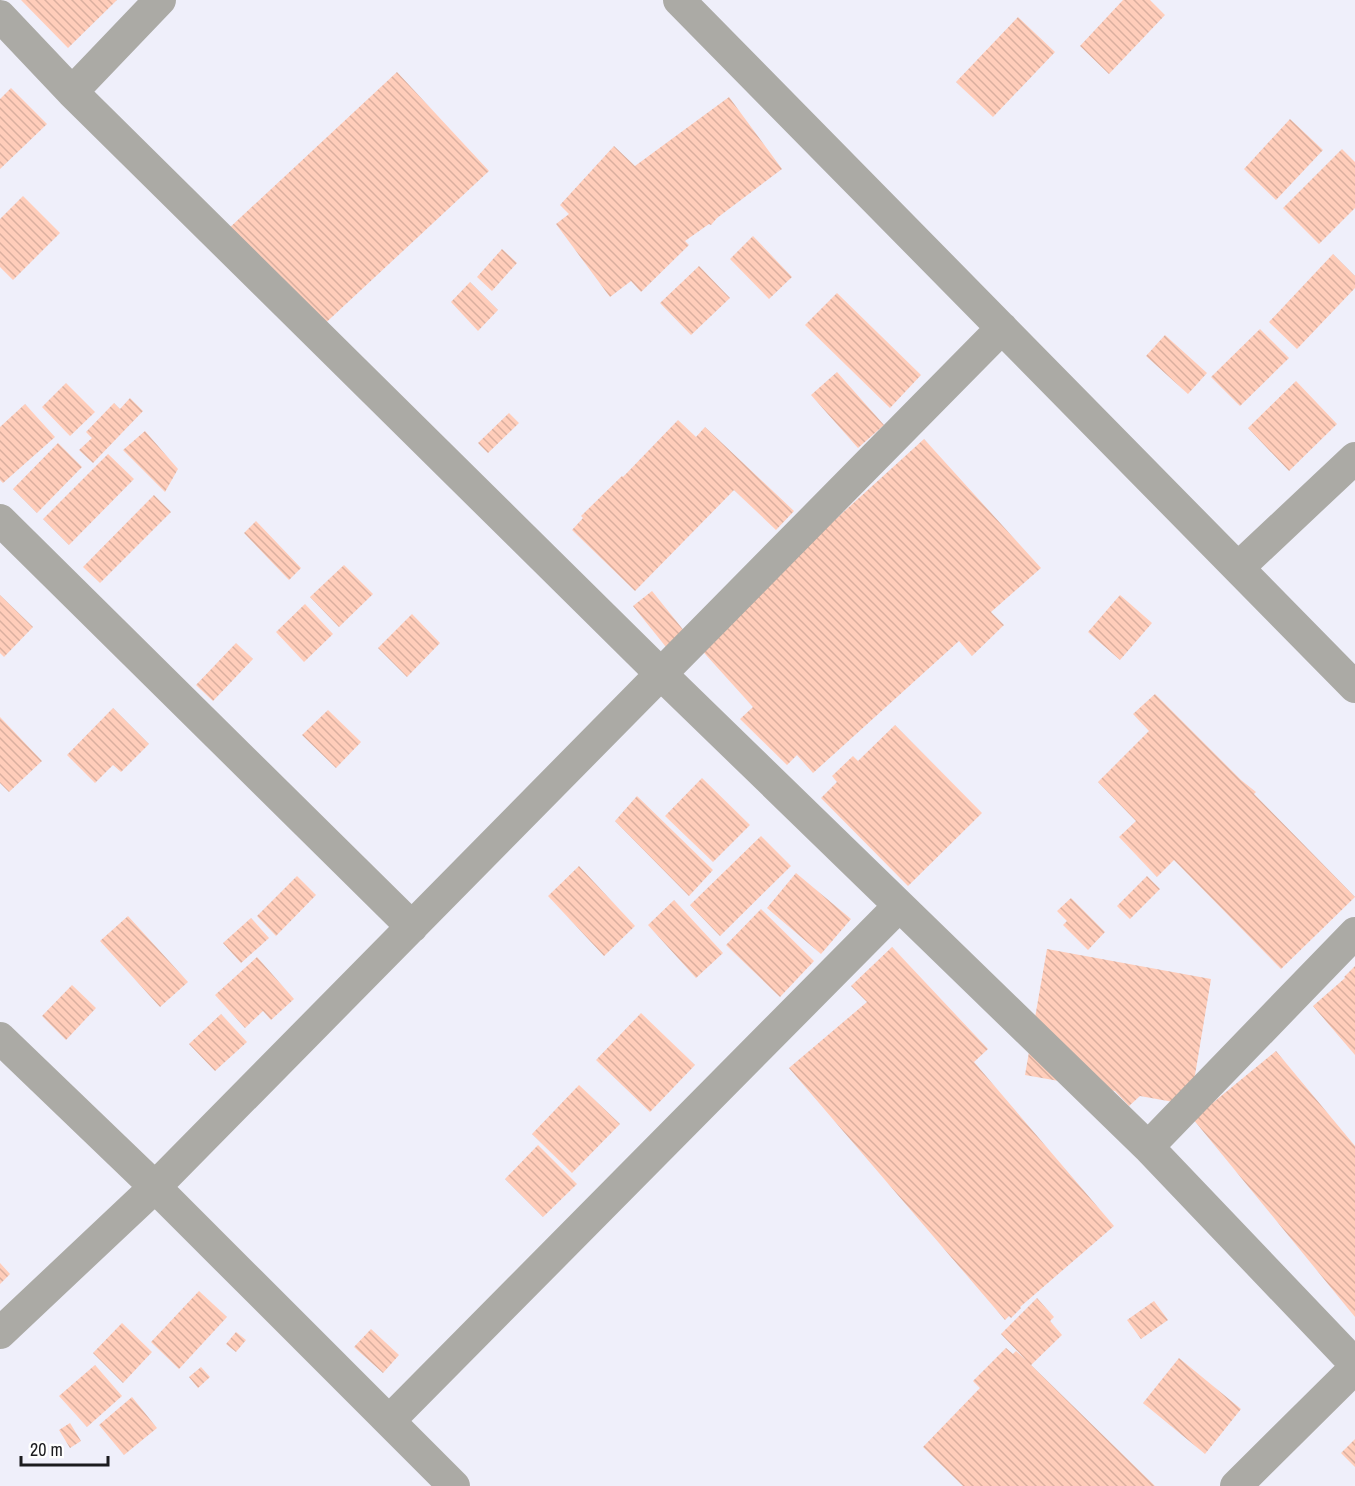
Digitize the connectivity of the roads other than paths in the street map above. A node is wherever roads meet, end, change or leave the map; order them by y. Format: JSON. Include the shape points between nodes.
{"nodes":[{"id":1,"x":160,"y":0,"type":"edge"},
{"id":2,"x":679,"y":0,"type":"edge"},
{"id":3,"x":0,"y":16,"type":"edge"},
{"id":4,"x":72,"y":92,"type":"junction"},
{"id":5,"x":1002,"y":328,"type":"junction"},
{"id":6,"x":1355,"y":458,"type":"edge"},
{"id":7,"x":0,"y":520,"type":"edge"},
{"id":8,"x":1238,"y":568,"type":"junction"},
{"id":9,"x":662,"y":675,"type":"junction"},
{"id":10,"x":1355,"y":687,"type":"edge"},
{"id":11,"x":900,"y":906,"type":"junction"},
{"id":12,"x":412,"y":927,"type":"junction"},
{"id":13,"x":1355,"y":933,"type":"edge"},
{"id":14,"x":0,"y":1038,"type":"edge"},
{"id":15,"x":1148,"y":1147,"type":"junction"},
{"id":16,"x":154,"y":1187,"type":"junction"},
{"id":17,"x":0,"y":1333,"type":"edge"},
{"id":18,"x":1355,"y":1366,"type":"edge"},
{"id":19,"x":388,"y":1421,"type":"junction"},
{"id":20,"x":454,"y":1486,"type":"edge"},
{"id":21,"x":1236,"y":1486,"type":"edge"}],
"edges":[{"from":1,"to":4,"type":"street"},
{"from":2,"to":5,"type":"street"},
{"from":3,"to":4,"type":"street"},
{"from":4,"to":9,"type":"street"},
{"from":5,"to":8,"type":"street"},
{"from":5,"to":9,"type":"street"},
{"from":6,"to":8,"type":"street"},
{"from":7,"to":12,"type":"street"},
{"from":8,"to":10,"type":"street"},
{"from":9,"to":11,"type":"street"},
{"from":9,"to":12,"type":"street"},
{"from":11,"to":15,"type":"street"},
{"from":11,"to":19,"type":"street"},
{"from":12,"to":16,"type":"street"},
{"from":13,"to":15,"type":"street"},
{"from":14,"to":16,"type":"street"},
{"from":15,"to":18,"type":"street"},
{"from":16,"to":17,"type":"street"},
{"from":16,"to":19,"type":"street"},
{"from":18,"to":21,"type":"street"},
{"from":19,"to":20,"type":"street"}]}
